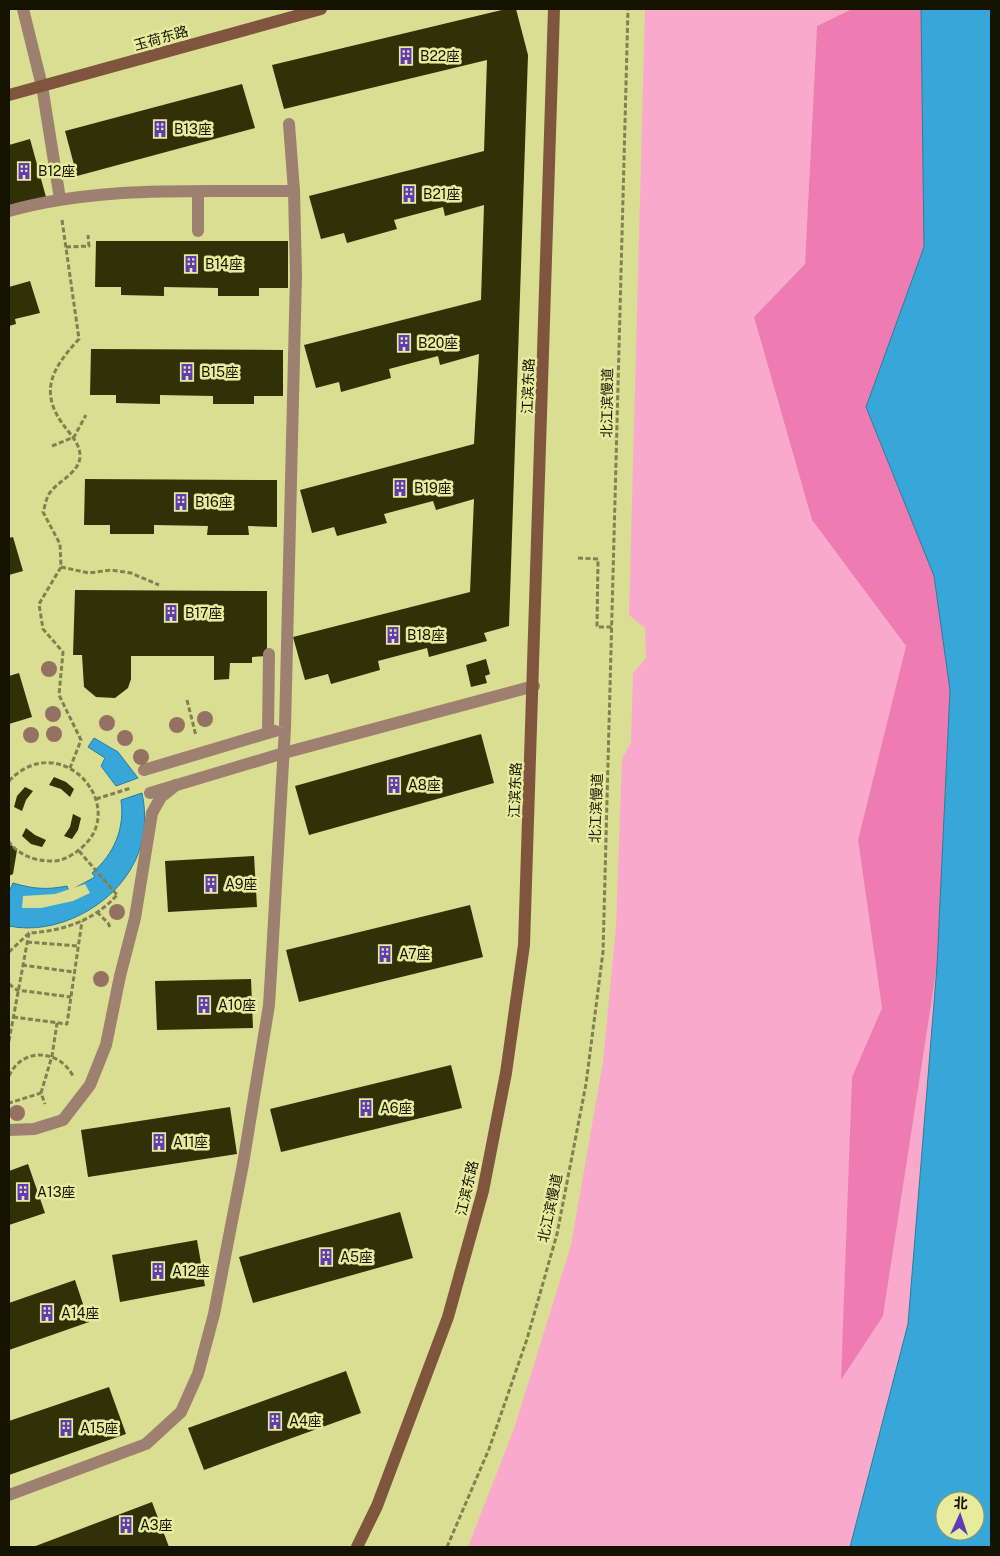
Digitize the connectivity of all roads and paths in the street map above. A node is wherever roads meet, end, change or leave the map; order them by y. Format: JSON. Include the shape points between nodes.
{"nodes":[{"id":1,"x":24,"y":9,"type":"edge"},
{"id":2,"x":321,"y":9,"type":"edge"},
{"id":3,"x":554,"y":9,"type":"edge"},
{"id":4,"x":628,"y":9,"type":"edge"},
{"id":5,"x":42,"y":86,"type":"junction"},
{"id":6,"x":9,"y":95,"type":"edge"},
{"id":7,"x":289,"y":124,"type":"dead end"},
{"id":8,"x":294,"y":191,"type":"junction"},
{"id":9,"x":198,"y":192,"type":"junction"},
{"id":10,"x":60,"y":200,"type":"junction"},
{"id":11,"x":9,"y":210,"type":"edge"},
{"id":12,"x":198,"y":231,"type":"dead end"},
{"id":13,"x":88,"y":235,"type":"dead end"},
{"id":14,"x":66,"y":247,"type":"junction"},
{"id":15,"x":86,"y":415,"type":"dead end"},
{"id":16,"x":74,"y":437,"type":"junction"},
{"id":17,"x":52,"y":446,"type":"dead end"},
{"id":18,"x":578,"y":558,"type":"dead end"},
{"id":19,"x":61,"y":568,"type":"junction"},
{"id":20,"x":159,"y":585,"type":"dead end"},
{"id":21,"x":613,"y":627,"type":"junction"},
{"id":22,"x":269,"y":654,"type":"dead end"},
{"id":23,"x":534,"y":686,"type":"junction"},
{"id":24,"x":285,"y":728,"type":"junction"},
{"id":25,"x":268,"y":733,"type":"junction"},
{"id":26,"x":284,"y":753,"type":"junction"},
{"id":27,"x":70,"y":768,"type":"junction"},
{"id":28,"x":144,"y":770,"type":"dead end"},
{"id":29,"x":9,"y":782,"type":"edge"},
{"id":30,"x":176,"y":785,"type":"junction"},
{"id":31,"x":139,"y":786,"type":"dead end"},
{"id":32,"x":150,"y":793,"type":"dead end"},
{"id":33,"x":96,"y":799,"type":"junction"},
{"id":34,"x":9,"y":842,"type":"edge"},
{"id":35,"x":78,"y":851,"type":"junction"},
{"id":36,"x":114,"y":891,"type":"dead end"},
{"id":37,"x":117,"y":895,"type":"dead end"},
{"id":38,"x":82,"y":920,"type":"junction"},
{"id":39,"x":29,"y":933,"type":"junction"},
{"id":40,"x":27,"y":942,"type":"junction"},
{"id":41,"x":78,"y":946,"type":"junction"},
{"id":42,"x":9,"y":952,"type":"edge"},
{"id":43,"x":22,"y":965,"type":"junction"},
{"id":44,"x":74,"y":972,"type":"junction"},
{"id":45,"x":9,"y":984,"type":"edge"},
{"id":46,"x":17,"y":990,"type":"junction"},
{"id":47,"x":71,"y":997,"type":"junction"},
{"id":48,"x":13,"y":1017,"type":"junction"},
{"id":49,"x":57,"y":1023,"type":"junction"},
{"id":50,"x":9,"y":1042,"type":"edge"},
{"id":51,"x":52,"y":1056,"type":"junction"},
{"id":52,"x":9,"y":1076,"type":"edge"},
{"id":53,"x":74,"y":1084,"type":"dead end"},
{"id":54,"x":41,"y":1093,"type":"junction"},
{"id":55,"x":9,"y":1102,"type":"edge"},
{"id":56,"x":51,"y":1124,"type":"junction"},
{"id":57,"x":9,"y":1130,"type":"edge"},
{"id":58,"x":9,"y":1495,"type":"edge"},
{"id":59,"x":357,"y":1547,"type":"edge"},
{"id":60,"x":447,"y":1547,"type":"edge"}],
"edges":[{"from":1,"to":5,"type":"street"},
{"from":2,"to":5,"type":"main road","name":"玉荷东路"},
{"from":3,"to":23,"type":"main road","name":"江滨东路"},
{"from":4,"to":21,"type":"path","name":"北江滨慢道"},
{"from":5,"to":6,"type":"main road","name":"玉荷东路"},
{"from":5,"to":10,"type":"street"},
{"from":7,"to":8,"type":"street"},
{"from":8,"to":9,"type":"street"},
{"from":8,"to":24,"type":"street","via":[[296,275]]},
{"from":9,"to":10,"type":"street","via":[[116,193]]},
{"from":9,"to":12,"type":"street"},
{"from":10,"to":11,"type":"street"},
{"from":10,"to":14,"type":"path"},
{"from":13,"to":14,"type":"path","via":[[89,246]]},
{"from":14,"to":16,"type":"path","via":[[79,339],[59,361],[50,383],[53,408]]},
{"from":15,"to":16,"type":"path"},
{"from":16,"to":17,"type":"path"},
{"from":16,"to":19,"type":"path","via":[[80,456],[77,467],[48,495],[44,512],[60,544]]},
{"from":18,"to":21,"type":"path","via":[[598,559],[597,627]]},
{"from":19,"to":20,"type":"path","via":[[130,573]]},
{"from":19,"to":27,"type":"path","via":[[39,604],[43,630],[63,652],[59,695],[81,740]]},
{"from":21,"to":60,"type":"path","name":"北江滨慢道","via":[[603,952],[586,1084],[557,1234],[528,1339],[489,1449]]},
{"from":22,"to":25,"type":"street"},
{"from":23,"to":26,"type":"street"},
{"from":23,"to":59,"type":"main road","name":"江滨东路","via":[[524,946],[506,1073],[483,1191],[448,1317],[377,1506]]},
{"from":24,"to":25,"type":"street"},
{"from":24,"to":26,"type":"street"},
{"from":25,"to":28,"type":"street"},
{"from":26,"to":30,"type":"street"},
{"from":26,"to":58,"type":"street","via":[[269,1005],[216,1305],[198,1374],[181,1412],[146,1444]]},
{"from":27,"to":29,"type":"path","via":[[56,763],[38,763],[22,770]]},
{"from":27,"to":33,"type":"path","via":[[83,777]]},
{"from":30,"to":32,"type":"street"},
{"from":30,"to":56,"type":"street","via":[[161,797],[152,813],[135,918],[106,1046],[90,1085],[63,1120]]},
{"from":31,"to":33,"type":"path"},
{"from":33,"to":35,"type":"path","via":[[98,819],[93,834]]},
{"from":34,"to":35,"type":"path","via":[[23,855],[38,861],[56,861]]},
{"from":35,"to":36,"type":"path"},
{"from":37,"to":38,"type":"path","via":[[110,904]]},
{"from":38,"to":39,"type":"path","via":[[52,931]]},
{"from":38,"to":41,"type":"path"},
{"from":39,"to":40,"type":"path"},
{"from":39,"to":42,"type":"path"},
{"from":40,"to":41,"type":"path"},
{"from":40,"to":43,"type":"path"},
{"from":41,"to":44,"type":"path"},
{"from":43,"to":44,"type":"path"},
{"from":43,"to":46,"type":"path"},
{"from":44,"to":47,"type":"path"},
{"from":45,"to":46,"type":"path"},
{"from":46,"to":47,"type":"path"},
{"from":46,"to":48,"type":"path"},
{"from":47,"to":49,"type":"path","via":[[67,1024]]},
{"from":48,"to":49,"type":"path"},
{"from":48,"to":50,"type":"path"},
{"from":49,"to":51,"type":"path"},
{"from":51,"to":52,"type":"path","via":[[30,1056],[20,1061]]},
{"from":51,"to":53,"type":"path","via":[[69,1069]]},
{"from":51,"to":54,"type":"path"},
{"from":54,"to":55,"type":"path"},
{"from":54,"to":56,"type":"path"},
{"from":56,"to":57,"type":"street","via":[[34,1129]]}]}
